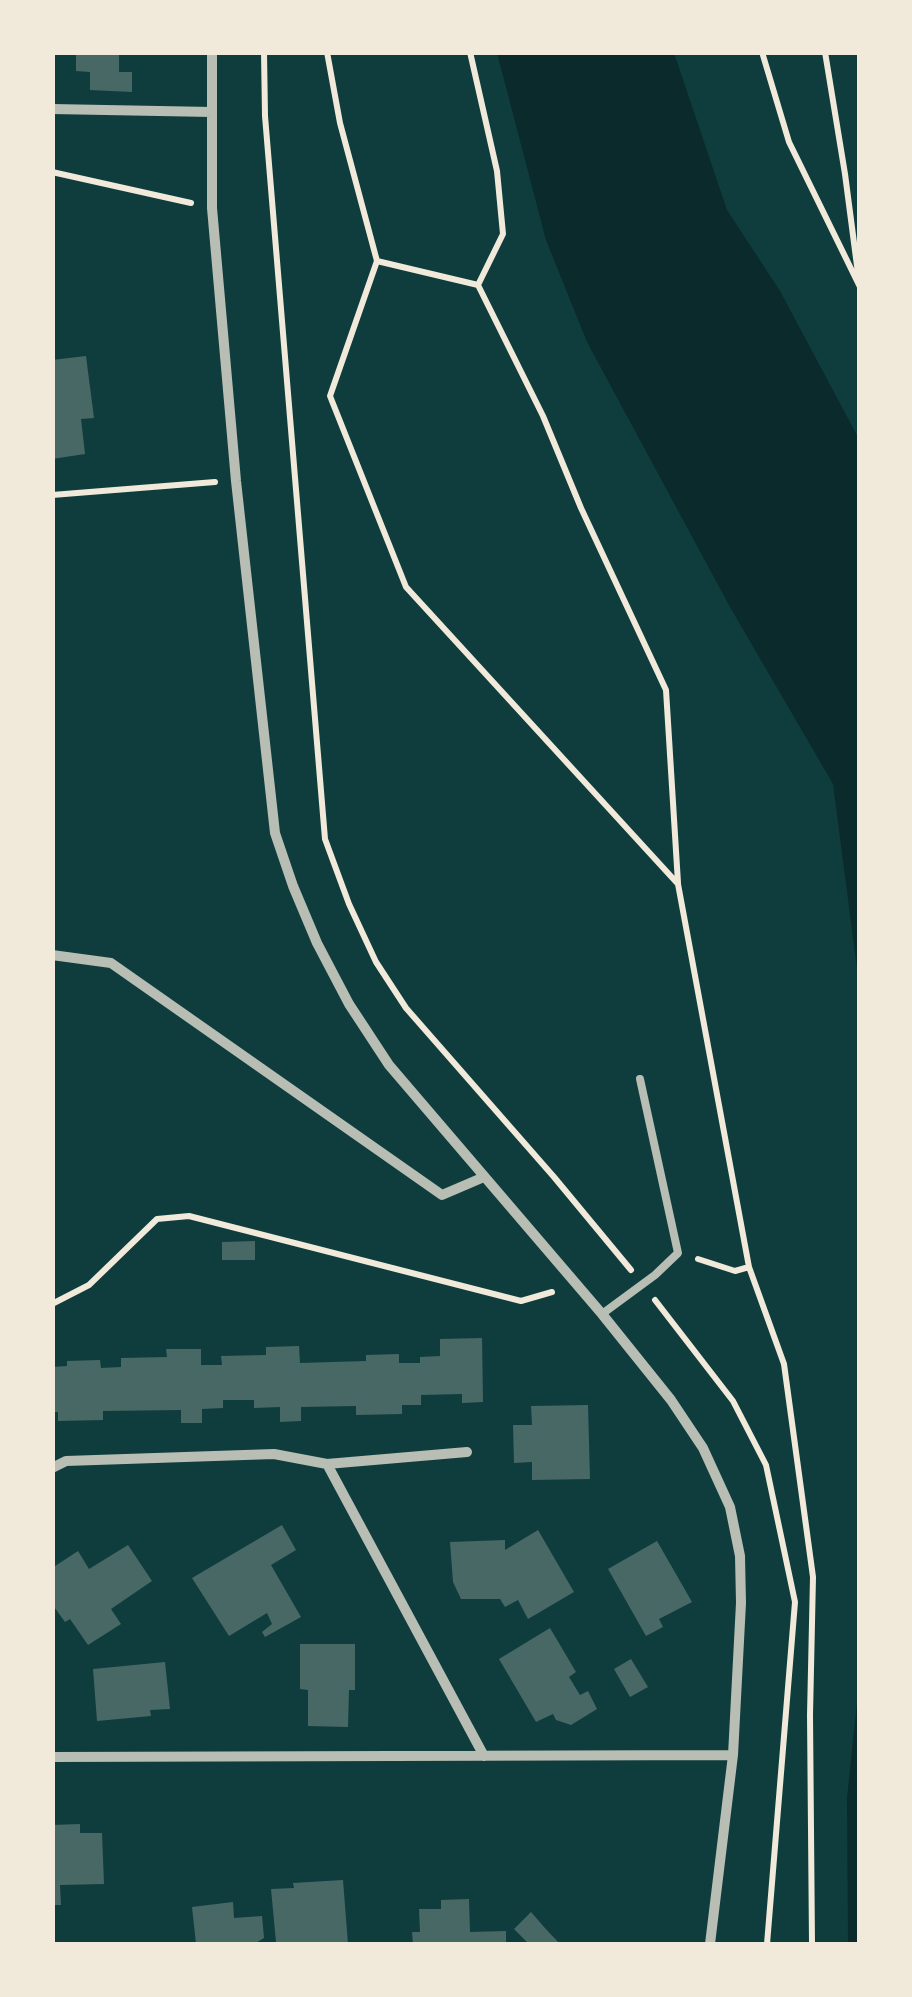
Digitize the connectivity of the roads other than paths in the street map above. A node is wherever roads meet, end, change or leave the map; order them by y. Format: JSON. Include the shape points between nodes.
{"nodes":[{"id":1,"x":212,"y":52,"type":"edge"},
{"id":2,"x":52,"y":109,"type":"edge"},
{"id":3,"x":212,"y":112,"type":"junction"},
{"id":4,"x":52,"y":955,"type":"edge"},
{"id":5,"x":640,"y":1079,"type":"dead end"},
{"id":6,"x":484,"y":1177,"type":"junction"},
{"id":7,"x":602,"y":1314,"type":"junction"},
{"id":8,"x":467,"y":1452,"type":"dead end"},
{"id":9,"x":327,"y":1464,"type":"junction"},
{"id":10,"x":52,"y":1468,"type":"edge"},
{"id":11,"x":733,"y":1755,"type":"junction"},
{"id":12,"x":484,"y":1756,"type":"junction"},
{"id":13,"x":52,"y":1758,"type":"edge"},
{"id":14,"x":710,"y":1944,"type":"edge"}],
"edges":[{"from":1,"to":3,"type":"street"},
{"from":2,"to":3,"type":"street"},
{"from":3,"to":6,"type":"street","via":[[212,208],[275,832],[317,943],[358,1019]]},
{"from":4,"to":6,"type":"street","via":[[111,963],[442,1195]]},
{"from":5,"to":7,"type":"lane","via":[[678,1253]]},
{"from":6,"to":7,"type":"street"},
{"from":7,"to":11,"type":"street","via":[[671,1400],[730,1507],[741,1603]]},
{"from":8,"to":9,"type":"street"},
{"from":9,"to":10,"type":"street","via":[[274,1454],[66,1461]]},
{"from":9,"to":12,"type":"street"},
{"from":11,"to":12,"type":"street"},
{"from":11,"to":14,"type":"street"},
{"from":12,"to":13,"type":"street"}]}
